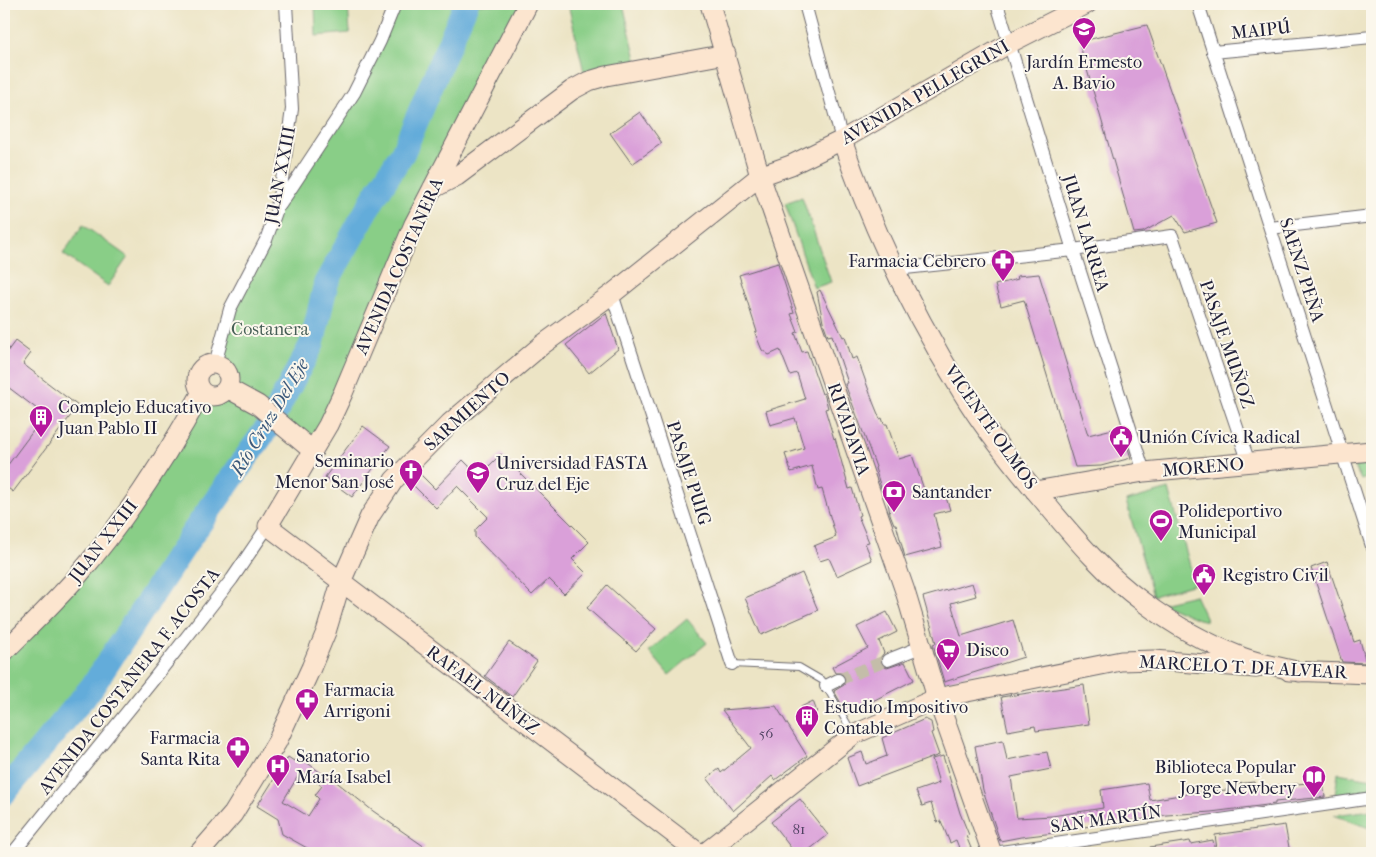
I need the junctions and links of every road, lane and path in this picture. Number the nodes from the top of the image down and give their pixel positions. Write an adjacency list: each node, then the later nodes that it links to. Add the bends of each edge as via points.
1 (286, 4): 16 (street, JUAN XXIII, via 292,109)
2 (395, 4): 16 (street, via 354,93)
3 (528, 4): 15 (street, AVENIDA COSTANERA)
4 (710, 4): 12 (street, RIVADAVIA)
5 (805, 4): 13 (street, VICENTE OLMOS)
6 (997, 4): 10 (street, JUAN LARREA)
7 (1087, 4): 10 (street, AVENIDA PELLEGRINI)
8 (1198, 4): 11 (street, SAENZ PEÑA)
9 (1372, 37): 11 (street, MAIPÚ)
10 (1010, 43): 13 (street, AVENIDA PELLEGRINI); 19 (street, JUAN LARREA)
11 (1213, 52): 18 (street, SAENZ PEÑA)
12 (726, 54): 14 (street, RIVADAVIA); 15 (street, via 589,81 572,90 457,176)
13 (842, 140): 14 (street, AVENIDA PELLEGRINI, via 791,166); 20 (street, VICENTE OLMOS, via 854,176)
14 (760, 176): 21 (street, SARMIENTO); 34 (street, RIVADAVIA, via 905,590)
15 (432, 190): 25 (street, AVENIDA COSTANERA, via 414,224 343,393)
16 (276, 212): 22 (street, JUAN XXIII, via 259,256 230,309)
17 (1372, 216): 18 (street)
18 (1270, 228): 27 (street, SAENZ PEÑA)
19 (1073, 250): 20 (street); 28 (street, PASAJE MUÑOZ, via 1172,236); 29 (street, JUAN LARREA)
20 (896, 270): 30 (street, VICENTE OLMOS, via 962,393)
21 (612, 294): 33 (street, SARMIENTO, via 542,345 450,423 409,463 370,516); 37 (street, PASAJE PUIG)
22 (214, 364): 23 (street, via 228,374); 24 (street, via 199,372 197,383)
23 (227, 388): 24 (street, via 216,396); 25 (street, via 258,405)
24 (202, 392): 35 (street, JUAN XXIII, via 167,454 106,541 75,579)
25 (313, 451): 31 (street, AVENIDA COSTANERA)
26 (1372, 451): 27 (street, MORENO)
27 (1344, 455): 28 (street, MORENO); 32 (street, SAENZ PEÑA)
28 (1249, 463): 29 (street, MORENO)
29 (1144, 472): 30 (street, MORENO)
30 (1035, 491): 38 (street, VICENTE OLMOS, via 1086,552 1143,602 1195,634 1242,657)
31 (268, 526): 33 (street, RAFAEL NÚÑEZ); 45 (street, AVENIDA COSTANERA F. ACOSTA, via 178,649)
32 (1372, 546)
33 (341, 582): 46 (street, SARMIENTO, via 326,632 277,742 233,814); 47 (street, RAFAEL NÚÑEZ)
34 (921, 647): 36 (street); 42 (street, RIVADAVIA)
35 (4, 652)
36 (888, 660)
37 (732, 664): 41 (lane, via 799,667 824,681)
38 (1300, 672): 39 (street, MARCELO T. DE ALVEAR); 42 (street, MARCELO T. DE ALVEAR, via 1154,660 1120,661)
39 (1372, 674)
40 (838, 680): 41 (street)
41 (826, 686): 43 (lane)
42 (937, 698): 43 (street, MARCELO T. DE ALVEAR); 49 (street, RIVADAVIA)
43 (853, 735): 48 (street, MARCELO T. DE ALVEAR)
44 (1372, 798): 49 (street, SAN MARTÍN)
45 (13, 853)
46 (199, 853)
47 (699, 853)
48 (705, 853)
49 (993, 853)

